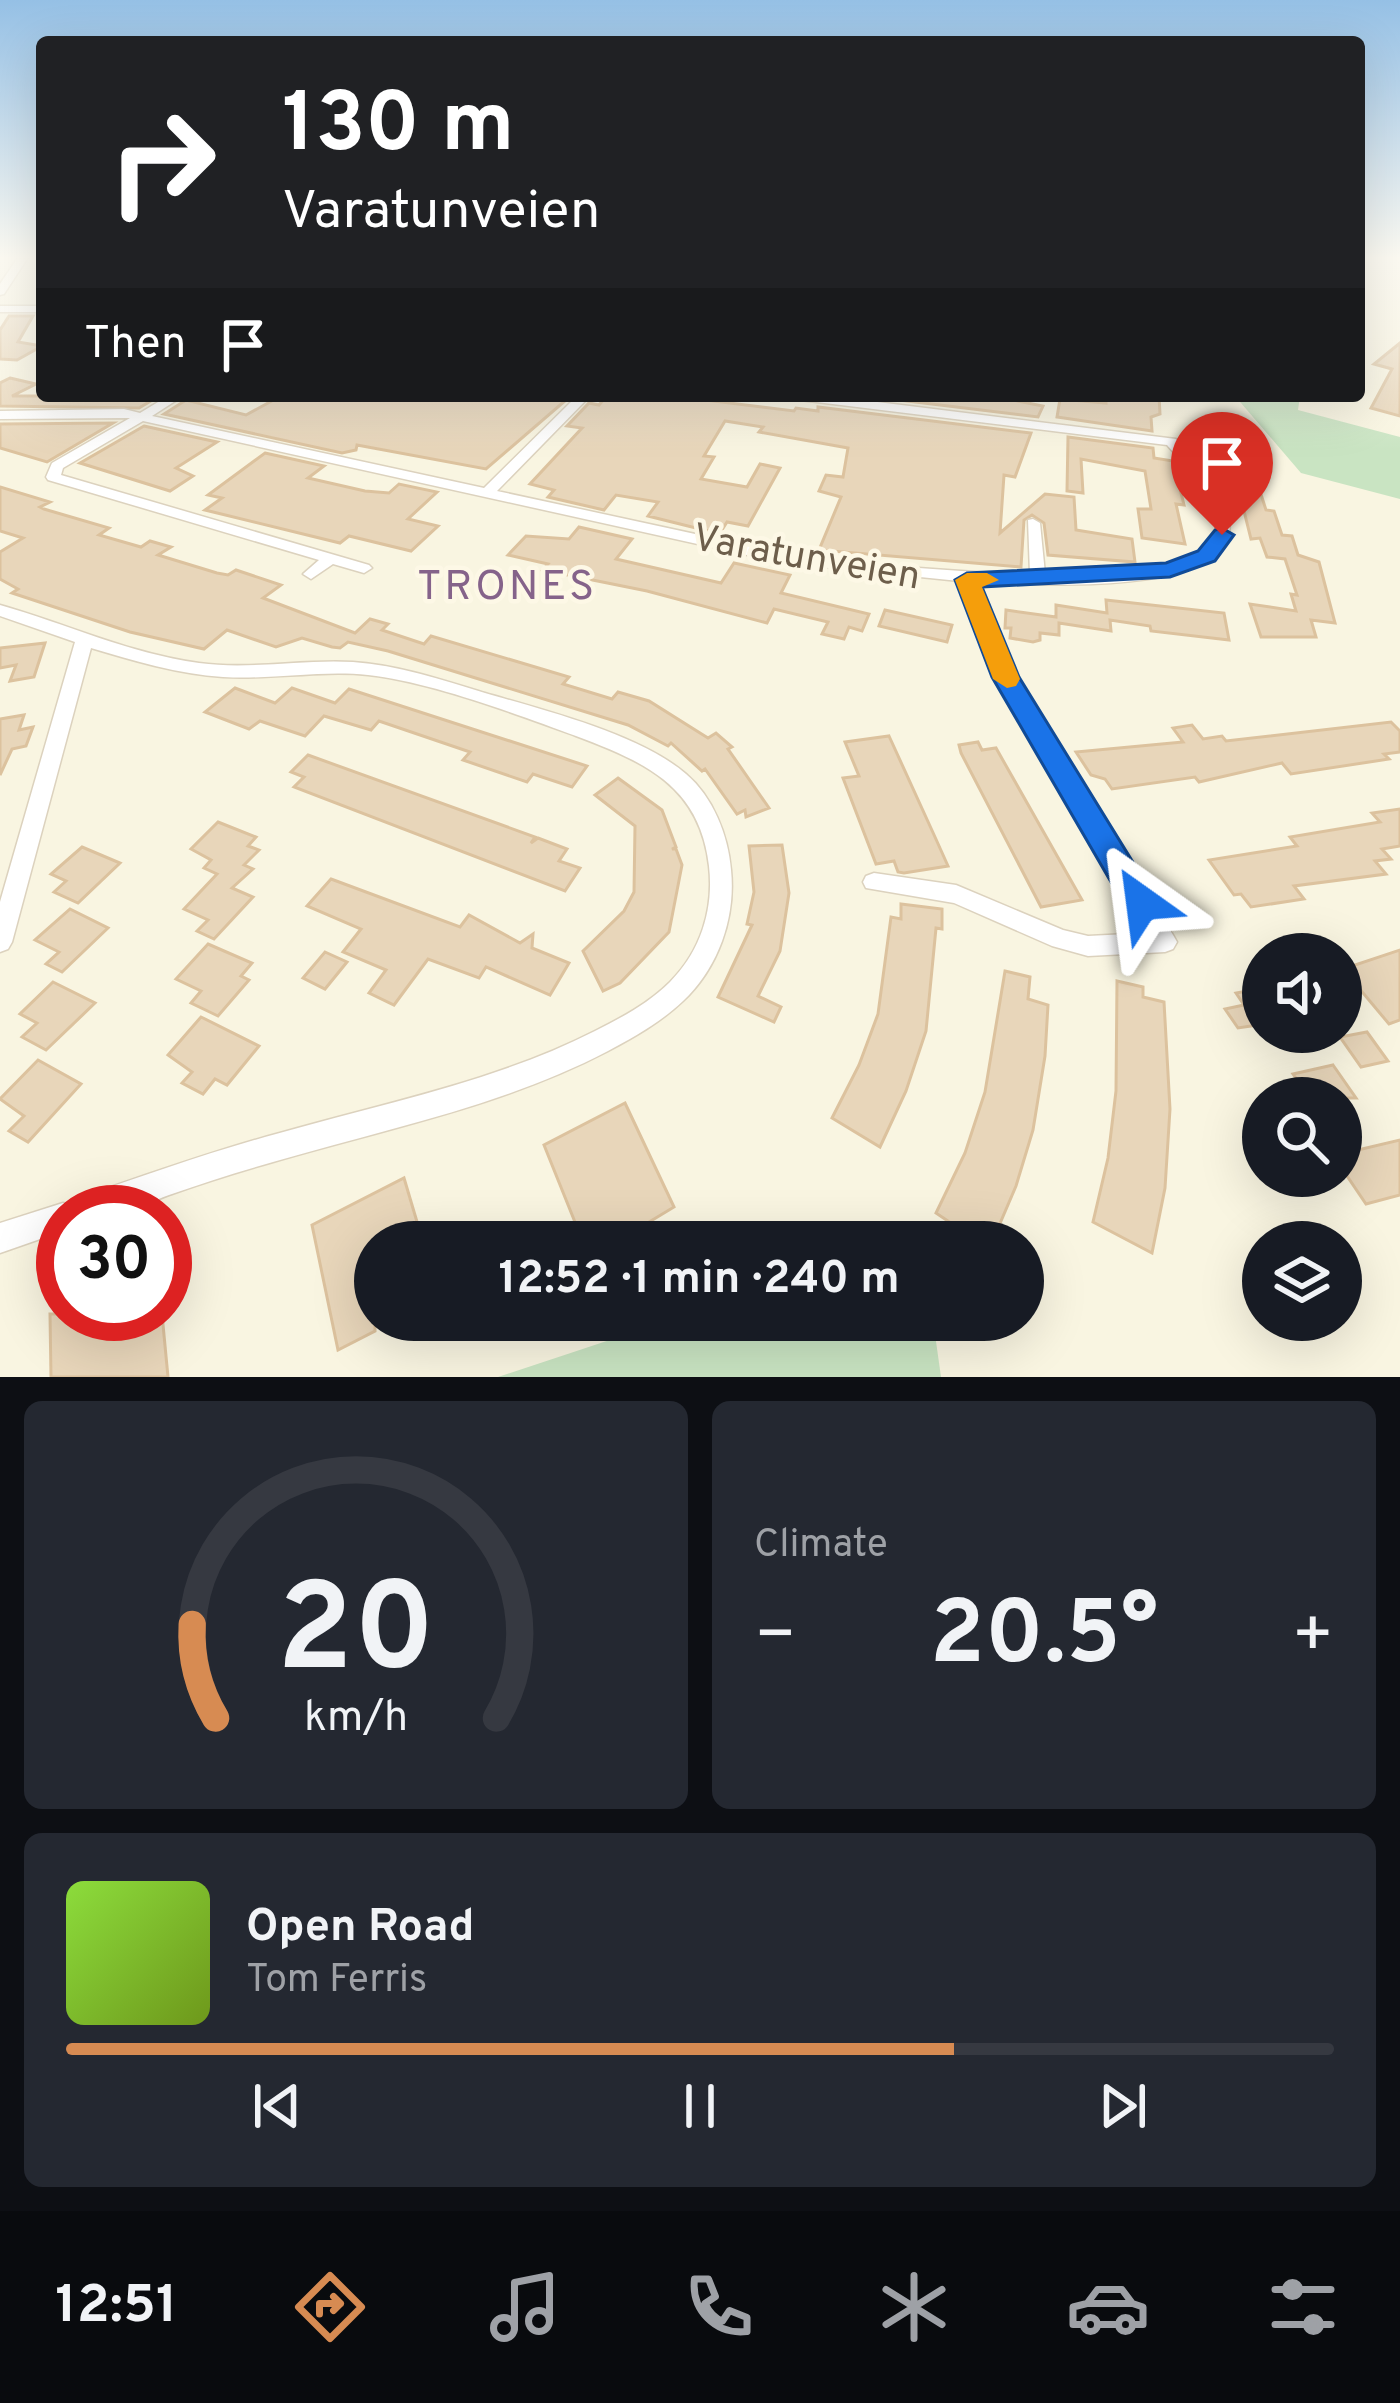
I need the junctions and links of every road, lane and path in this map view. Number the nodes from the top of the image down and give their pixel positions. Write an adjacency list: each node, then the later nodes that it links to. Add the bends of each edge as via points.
1 (167, 402): 5 (street)
2 (578, 402): 6 (street)
3 (848, 402): 11 (street, Varatunveien, via 1171,442 1220,507 1216,548 1194,563)
4 (0, 416): 5 (street, Varatunveien)
5 (142, 417): 6 (street, Varatunveien); 8 (street, via 57,466 53,477)
6 (488, 492): 12 (street, Varatunveien, via 783,558)
7 (1033, 523): 11 (street)
8 (330, 559): 9 (street); 10 (street)
9 (364, 568)
10 (311, 574)
11 (1038, 579): 12 (street, Varatunveien)
12 (967, 580): 15 (street, via 1006,677 1165,942 1088,946 956,893)
13 (0, 610): 14 (street)
14 (85, 638): 16 (street); 17 (street, via 198,669 325,666 395,674 622,747 676,776 719,849 714,933 668,1000 581,1052)
15 (874, 882)
16 (0, 943)
17 (163, 1185)
18 (36, 1226): 19 (street)
19 (0, 1238)

